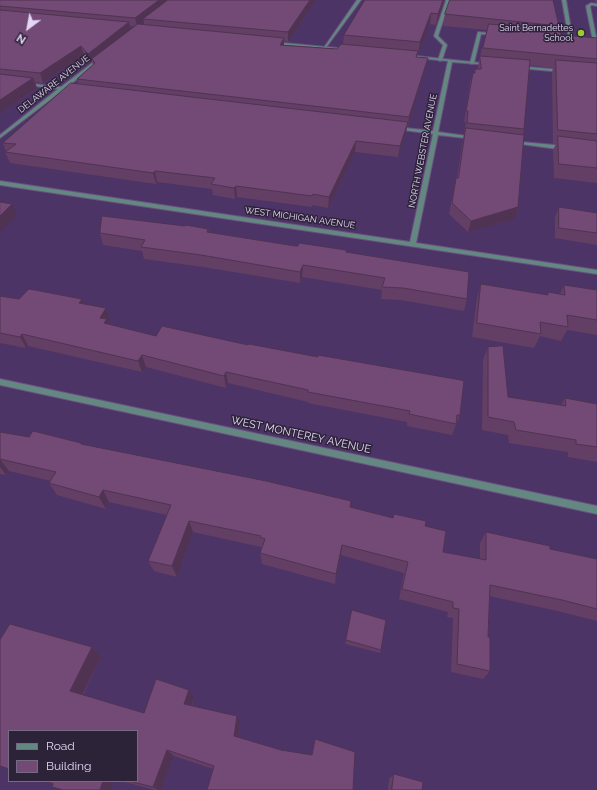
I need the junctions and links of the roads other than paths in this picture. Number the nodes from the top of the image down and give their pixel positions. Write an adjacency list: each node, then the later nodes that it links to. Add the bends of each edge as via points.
1 (359, 0): 9 (street)
2 (448, 0): 14 (street, via 436,36 444,45)
3 (564, 0): 7 (street, via 571,41)
4 (597, 5): 6 (street, via 588,6)
5 (499, 34): 16 (street, via 479,32)
6 (596, 36): 11 (street)
7 (564, 40)
8 (270, 42): 9 (street)
9 (324, 48): 10 (street)
10 (355, 51)
11 (597, 51)
12 (106, 54): 21 (street, DELAWARE AVENUE)
13 (410, 57): 14 (street)
14 (440, 60): 15 (street)
15 (450, 61): 16 (street); 24 (street, NORTH WEBSTER AVENUE)
16 (472, 63): 17 (street)
17 (495, 65)
18 (511, 66): 19 (street)
19 (566, 72)
20 (23, 84): 21 (street)
21 (62, 88): 22 (street); 25 (street, DELAWARE AVENUE)
22 (78, 90)
23 (387, 127): 24 (street)
24 (435, 133): 26 (street); 30 (street, NORTH WEBSTER AVENUE)
25 (0, 137)
26 (481, 138)
27 (504, 141): 28 (street)
28 (574, 149)
29 (0, 183): 30 (street, WEST MICHIGAN AVENUE)
30 (413, 244): 31 (street, WEST MICHIGAN AVENUE)
31 (597, 272)
32 (0, 382): 33 (street, WEST MONTEREY AVENUE)
33 (597, 510)

